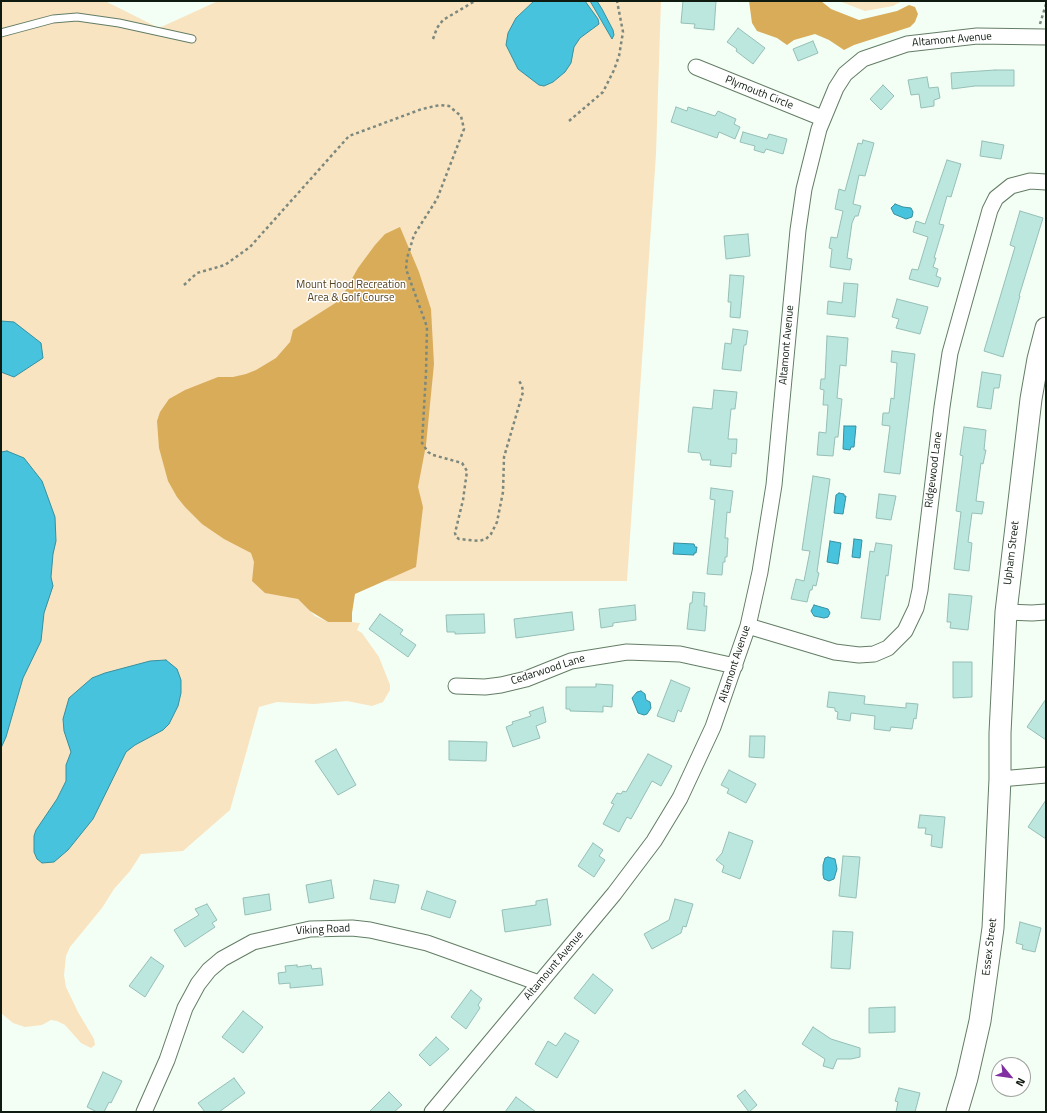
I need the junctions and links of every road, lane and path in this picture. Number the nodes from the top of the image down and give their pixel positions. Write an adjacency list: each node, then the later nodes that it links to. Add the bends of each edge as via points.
1 (475, 1): 6 (path, via 443,20)
2 (617, 1): 10 (path, via 623,32 614,70 603,92)
3 (1046, 4): 5 (path)
4 (1, 33): 7 (lane, via 53,19 77,17)
5 (1041, 36): 9 (street, Altamont Avenue, via 977,36 934,40 907,44 872,54 845,74)
6 (433, 39)
7 (192, 40)
8 (696, 67): 9 (street, Plymouth Circle)
9 (822, 118): 17 (street, Altamont Avenue, via 802,200 771,510)
10 (569, 121)
11 (1046, 182): 17 (street, Ridgewood Lane, via 1030,180 1011,186 996,198 990,210 950,354 920,590 916,608 905,631 888,648 874,654 859,655 835,652)
12 (184, 285): 14 (path, via 197,273 225,265 250,247 349,136 422,109 449,106 461,116 464,129 437,199 414,235 406,269 426,326 422,443 428,452 462,463 467,471 455,533 459,539 479,542 486,539 497,522 503,492 504,456 523,392)
13 (1046, 328): 15 (main road, Upham Street, via 1029,413)
14 (518, 379)
15 (1006, 612): 16 (street); 21 (main road, Upham Street)
16 (1046, 612)
17 (748, 626): 18 (street, Altamont Avenue)
18 (735, 666): 19 (street, Cedarwood Lane, via 680,654 627,652 571,661 526,679 501,685); 22 (street, Altamont Avenue, via 704,749)
19 (456, 686)
20 (1046, 775): 21 (street)
21 (1000, 779): 26 (main road, Essex Street, via 995,902 988,972 972,1057)
22 (670, 816): 23 (street, Altamount Avenue, via 614,894)
23 (539, 983): 24 (street, Viking Road, via 427,943 385,932 338,928 292,932 253,942 238,949 209,970 198,984 188,1002 167,1060); 25 (street, Altamount Avenue)
24 (144, 1112)
25 (432, 1112)
26 (957, 1112)

